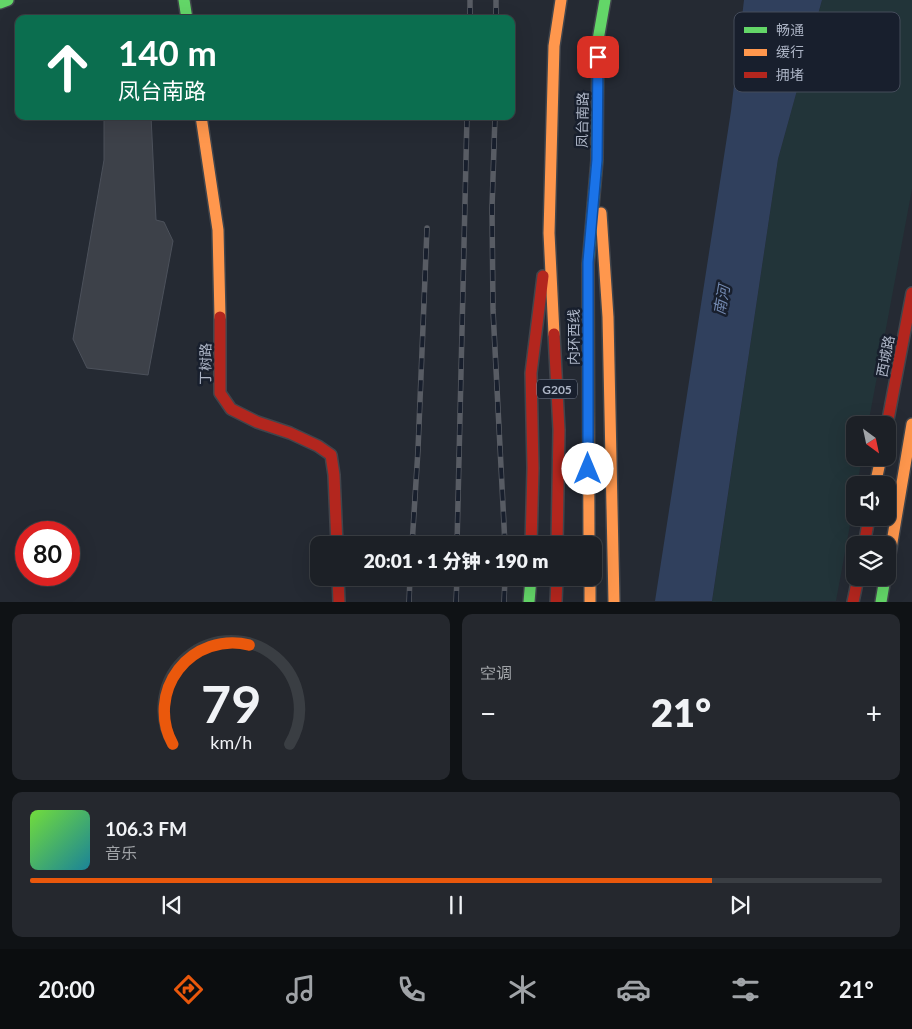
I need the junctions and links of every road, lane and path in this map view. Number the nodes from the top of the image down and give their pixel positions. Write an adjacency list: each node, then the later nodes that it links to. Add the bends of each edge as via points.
1 (8, 0): 5 (main road)
2 (184, 0): 6 (main road)
3 (561, 0): 9 (main road, G205, via 554,46)
4 (605, 0): 8 (main road, 凤台南路 / G205, via 598,40)
5 (0, 4)
6 (186, 15)
7 (202, 120): 13 (main road, 丁树路, via 218,230 220,393 231,409 290,433 331,455)
8 (597, 160): 16 (main road, 内环西线 / G205, via 588,262); 28 (main road, 凤台南路, via 608,317)
9 (549, 233): 14 (main road, via 531,372); 15 (main road, 内环西线 / G205, via 559,430)
10 (912, 293): 11 (main road, 西城路)
11 (889, 416)
12 (912, 424): 17 (main road)
13 (337, 536)
14 (531, 536)
15 (557, 536)
16 (589, 536)
17 (893, 536)
18 (338, 586): 24 (main road)
19 (530, 586): 25 (main road)
20 (557, 586): 26 (main road)
21 (590, 586): 27 (main road)
22 (856, 586): 29 (main road)
23 (884, 586): 30 (main road)
24 (339, 602)
25 (529, 602)
26 (556, 602)
27 (590, 602)
28 (614, 602)
29 (853, 602)
30 (881, 602)

